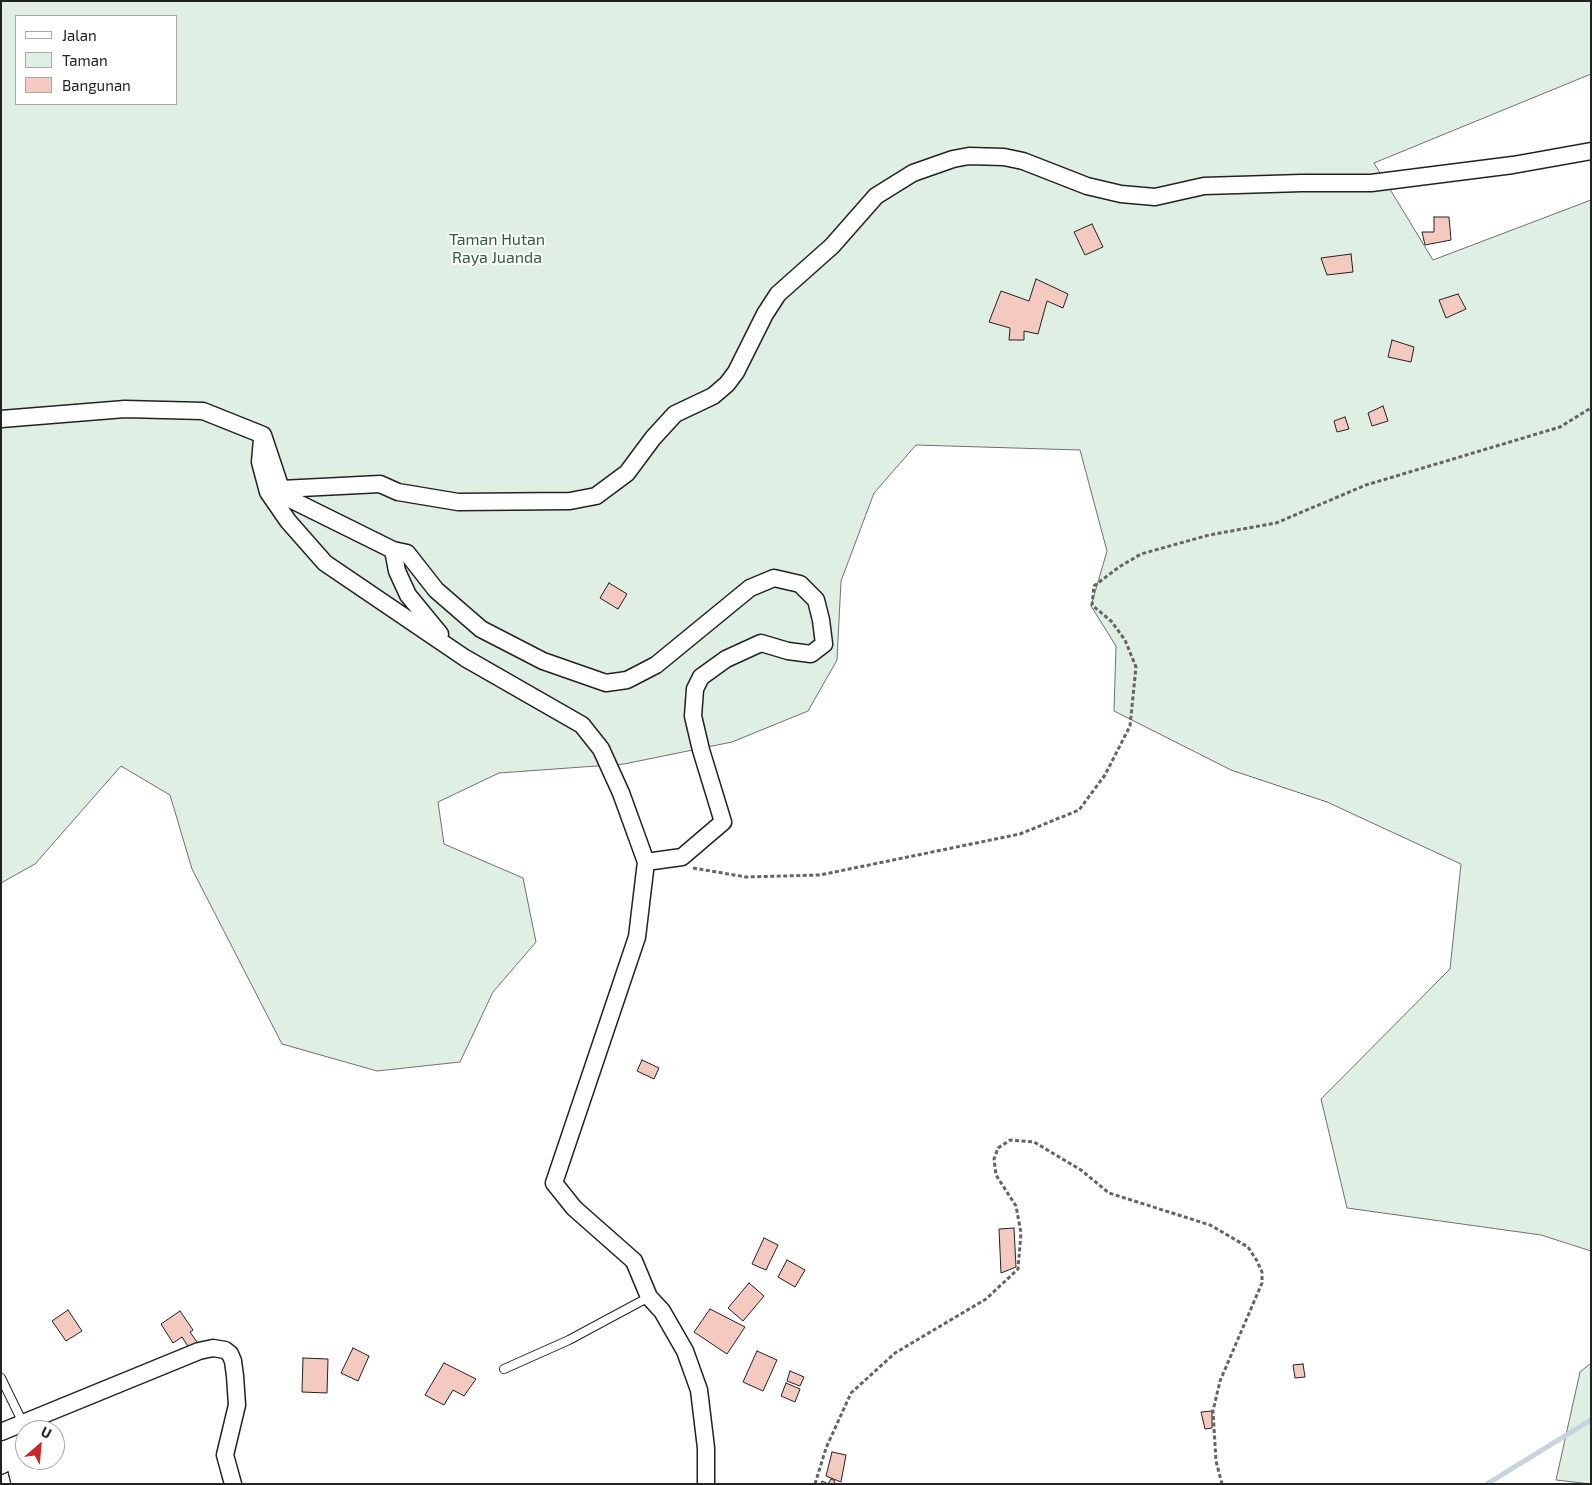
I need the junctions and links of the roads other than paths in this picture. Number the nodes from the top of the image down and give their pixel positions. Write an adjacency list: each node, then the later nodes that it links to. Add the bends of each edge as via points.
1 (1591, 151): 4 (street, via 1513,165 1371,183 1204,186 1155,197 1086,186 1023,161 1004,157 953,159 914,173 876,196 825,253 778,294 727,384 713,396 675,414 652,438 627,473 596,496 570,501 458,502 398,492 380,484)
2 (1, 419): 3 (street, via 125,409 203,411)
3 (262, 435): 4 (street); 6 (street, via 260,462 268,492 288,521 325,563)
4 (281, 489): 5 (street, via 290,499)
5 (393, 550): 6 (street, via 397,571 408,595); 7 (street, via 407,553 436,590 481,630 543,661 606,683 627,680 656,665 750,588 774,578 800,584 816,600 824,644 811,654 788,652 761,643 726,659 701,677 695,689 693,716 700,750 723,822 682,857)
6 (453, 649): 7 (street, via 582,725 601,749)
7 (646, 862): 8 (street, via 637,937 554,1183 574,1208 634,1261)
8 (649, 1297): 9 (lane, via 569,1340); 16 (street, via 662,1311 685,1350 699,1390 706,1448)
9 (504, 1369)
10 (1, 1378): 11 (lane)
11 (22, 1420)
12 (28, 1420): 15 (street, via 198,1350 225,1350 233,1362 237,1405 225,1456)
13 (15, 1426): 14 (street)
14 (1, 1432)
15 (233, 1484)
16 (706, 1484)

